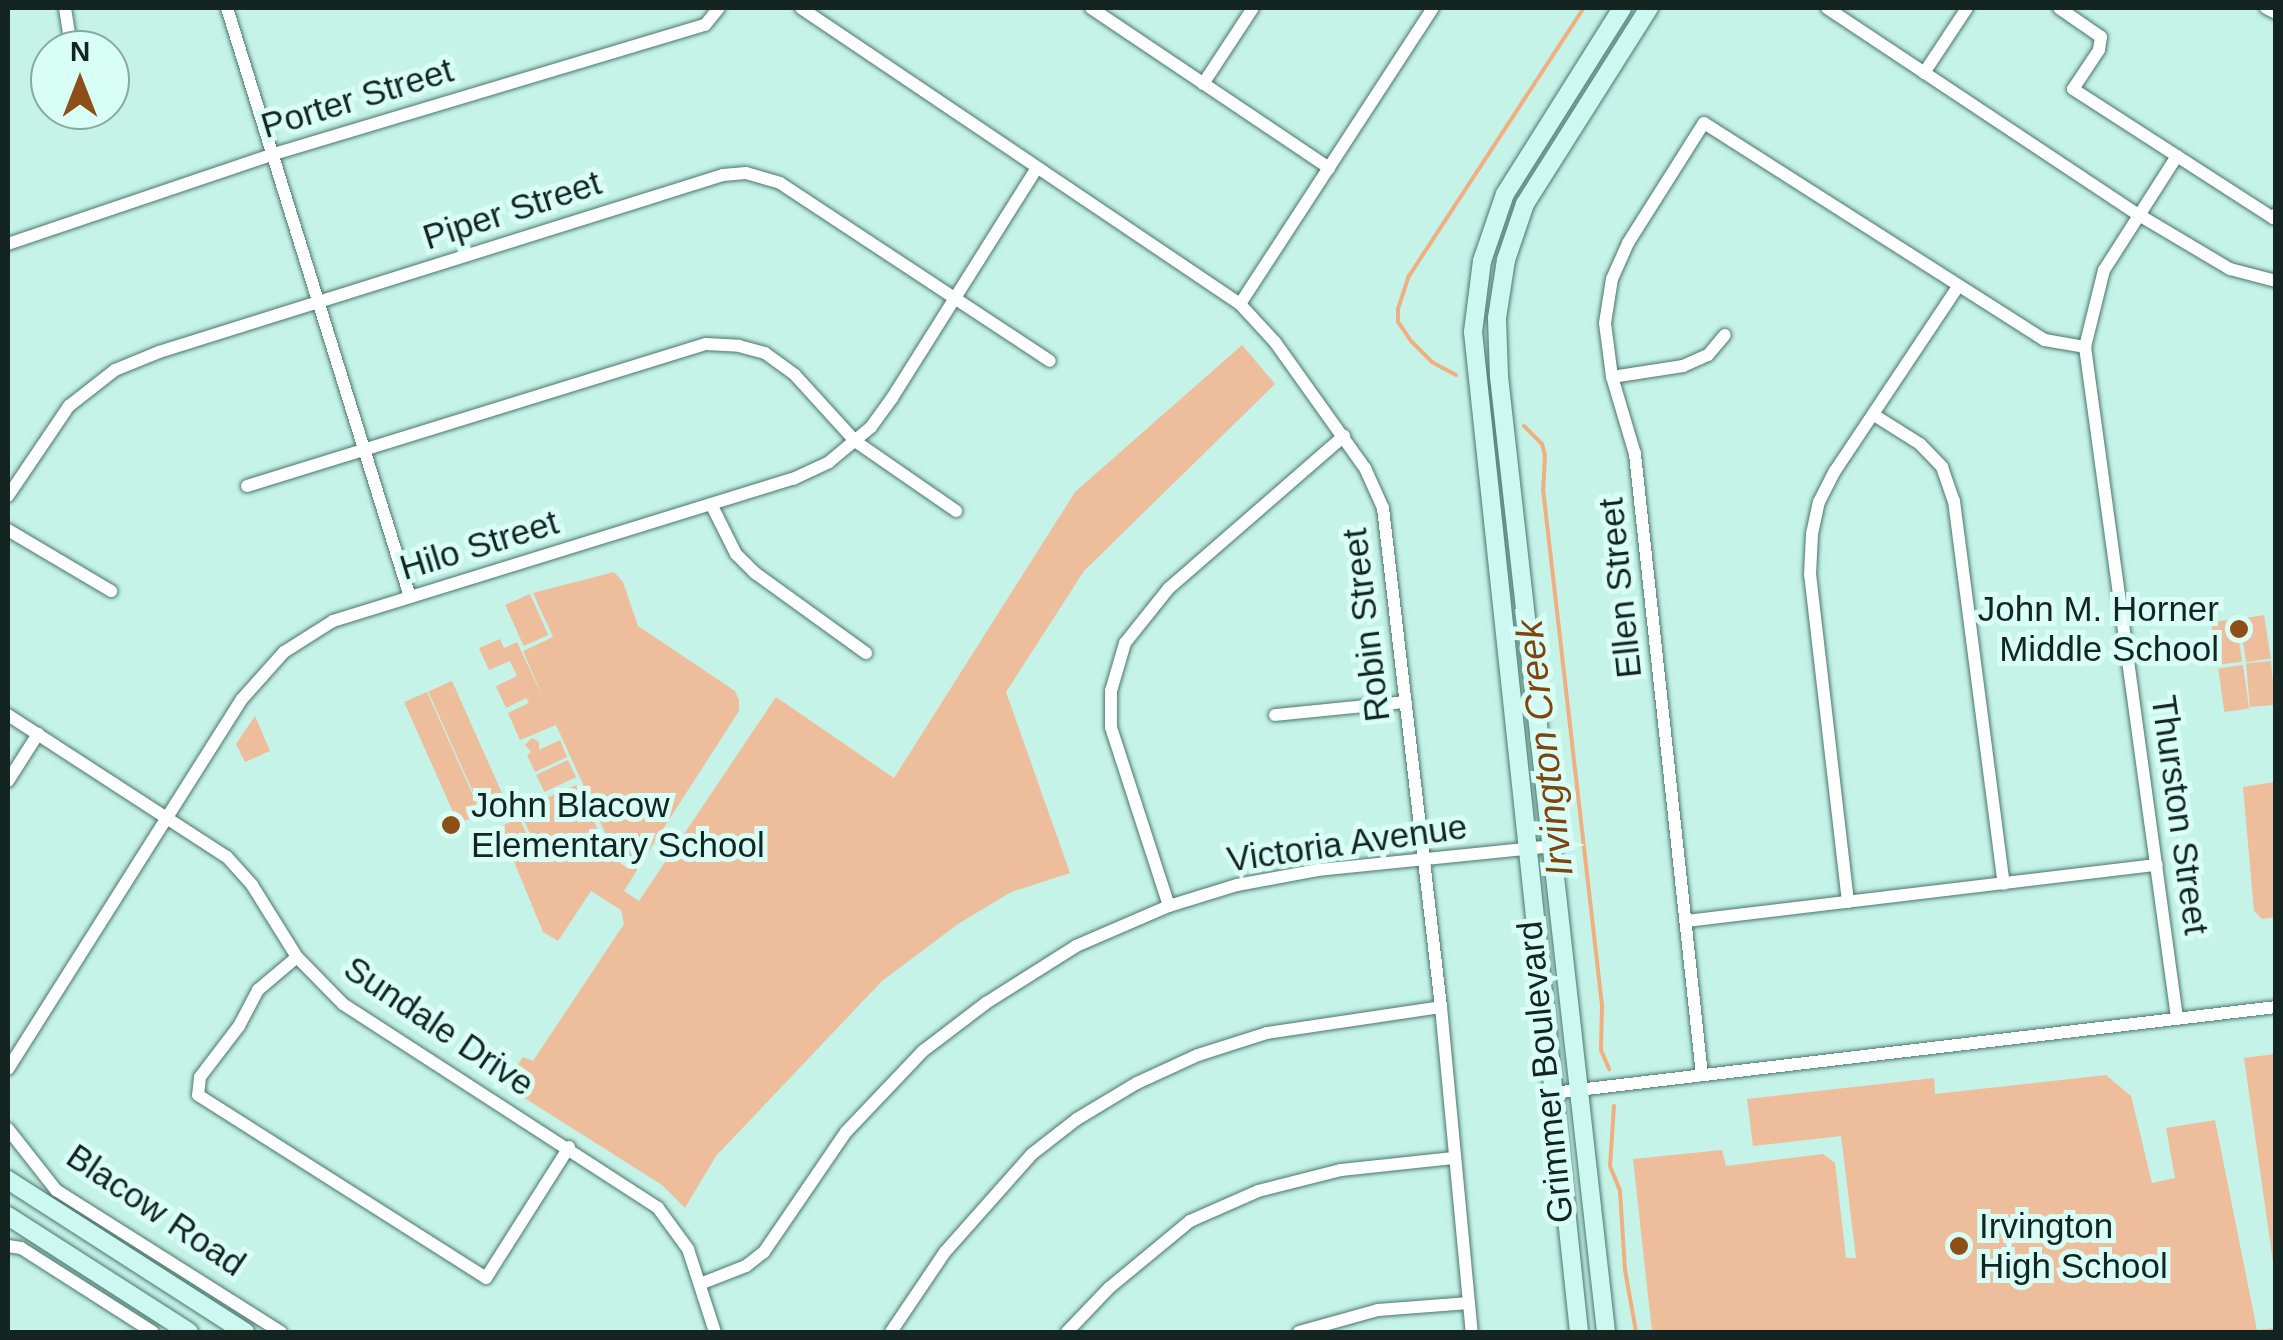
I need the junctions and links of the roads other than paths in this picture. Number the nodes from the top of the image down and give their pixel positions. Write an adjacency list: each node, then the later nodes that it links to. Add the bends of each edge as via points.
1 (227, 8): 16 (street)
2 (719, 8): 16 (street, Porter Street, via 705,25)
3 (802, 8): 18 (street, Robin Street)
4 (1090, 8): 15 (street)
5 (1253, 8): 15 (street)
6 (1433, 8): 19 (street)
7 (1622, 8): 51 (main road, Grimmer Boulevard, via 1504,194 1474,304 1473,361)
8 (1649, 8): 50 (main road, Grimmer Boulevard, via 1532,191 1510,245 1498,303 1499,376)
9 (1827, 8): 14 (street)
10 (1966, 8): 14 (street)
11 (2059, 8): 17 (street, via 2101,37 2073,90)
12 (2266, 8): 13 (street)
13 (2276, 14)
14 (1924, 73): 20 (street)
15 (1203, 84): 19 (street)
16 (274, 154): 22 (street, Porter Street); 26 (street)
17 (2177, 156): 20 (street, Thurston Street); 21 (street)
18 (1037, 168): 25 (street, Hilo Street); 27 (street, Robin Street)
19 (1329, 168): 27 (street)
20 (2139, 215): 23 (street, via 2230,269); 29 (street, Thurston Street, via 2104,270)
21 (2274, 216)
22 (8, 244)
23 (2276, 281)
24 (1957, 288): 29 (street, via 2045,340); 31 (street, Ellen Street, via 1704,124 1612,278 1606,324); 32 (street)
25 (956, 298): 26 (street, Piper Street, via 780,183 746,173); 30 (street, Piper Street); 34 (street, Hilo Street, via 892,398)
26 (320, 303): 35 (street); 37 (street, Piper Street, via 115,370 68,406)
27 (1240, 304): 33 (street, Robin Street)
28 (1725, 335): 31 (street, via 1708,354 1683,366)
29 (2085, 347): 53 (street, Thurston Street)
30 (1050, 362)
31 (1612, 378): 57 (street, Ellen Street, via 1636,454)
32 (1874, 414): 54 (street, via 1931,455 1954,501); 55 (street, via 1819,502 1811,548)
33 (1344, 436): 44 (street, Robin Street, via 1383,508); 56 (street, via 1169,588 1125,643 1111,691 1112,726)
34 (854, 441): 35 (street, via 795,374 766,354 706,344); 38 (street, Hilo Street, via 793,479); 39 (street)
35 (365, 448): 36 (street); 42 (street)
36 (248, 486)
37 (8, 496)
38 (711, 504): 42 (street, Hilo Street); 43 (street, via 736,554 755,574)
39 (956, 511)
40 (8, 530): 41 (street)
41 (112, 591)
42 (410, 597): 49 (street, Hilo Street, via 334,622 270,665)
43 (866, 653)
44 (1405, 702): 46 (street); 52 (street, Robin Street)
45 (8, 715): 47 (street, Sundale Drive)
46 (1275, 716)
47 (38, 734): 48 (street); 49 (street, Sundale Drive)
48 (8, 782)
49 (168, 817): 58 (street, Sundale Drive, via 241,872); 62 (street, Hilo Street)
50 (1553, 846): 51 (street, Victoria Avenue); 64 (main road, Grimmer Boulevard)
51 (1526, 849): 52 (street, Victoria Avenue); 65 (main road, Grimmer Boulevard)
52 (1422, 860): 56 (street, Victoria Avenue, via 1318,870); 60 (street, Robin Street)
53 (2156, 865): 54 (street); 61 (street, Thurston Street)
54 (2004, 884): 55 (street)
55 (1848, 902): 57 (street)
56 (1169, 906): 72 (street, Victoria Avenue, via 1076,946 923,1051 846,1132 764,1252)
57 (1686, 921): 63 (street, Ellen Street)
58 (297, 957): 67 (street, Sundale Drive, via 343,1004); 67 (street, via 258,990 200,1077 198,1095 486,1278)
59 (2276, 1007): 61 (street)
60 (1441, 1008): 68 (street, Robin Street); 79 (street, via 1268,1033 1137,1084 1032,1154 946,1252)
61 (2177, 1018): 63 (street)
62 (8, 1069)
63 (1702, 1074): 64 (street)
64 (1580, 1090): 65 (street); 84 (main road, Grimmer Boulevard)
65 (1554, 1093): 83 (main road, Grimmer Boulevard)
66 (8, 1129): 77 (street, Blacow Road, via 56,1190)
67 (569, 1148): 72 (street, Sundale Drive, via 658,1208 688,1249)
68 (1453, 1158): 73 (street, Robin Street); 80 (street, via 1341,1170 1258,1191 1190,1221)
69 (8, 1180): 76 (main road, Blacow Road)
70 (8, 1216): 75 (main road)
71 (8, 1246): 74 (street)
72 (700, 1284): 78 (street, Sundale Drive)
73 (1469, 1303): 81 (street, via 1378,1310); 82 (street, Robin Street)
74 (153, 1332)
75 (189, 1332)
76 (245, 1332)
77 (281, 1332)
78 (715, 1332)
79 (891, 1332)
80 (1067, 1332)
81 (1299, 1332)
82 (1472, 1332)
83 (1579, 1332)
84 (1606, 1332)

